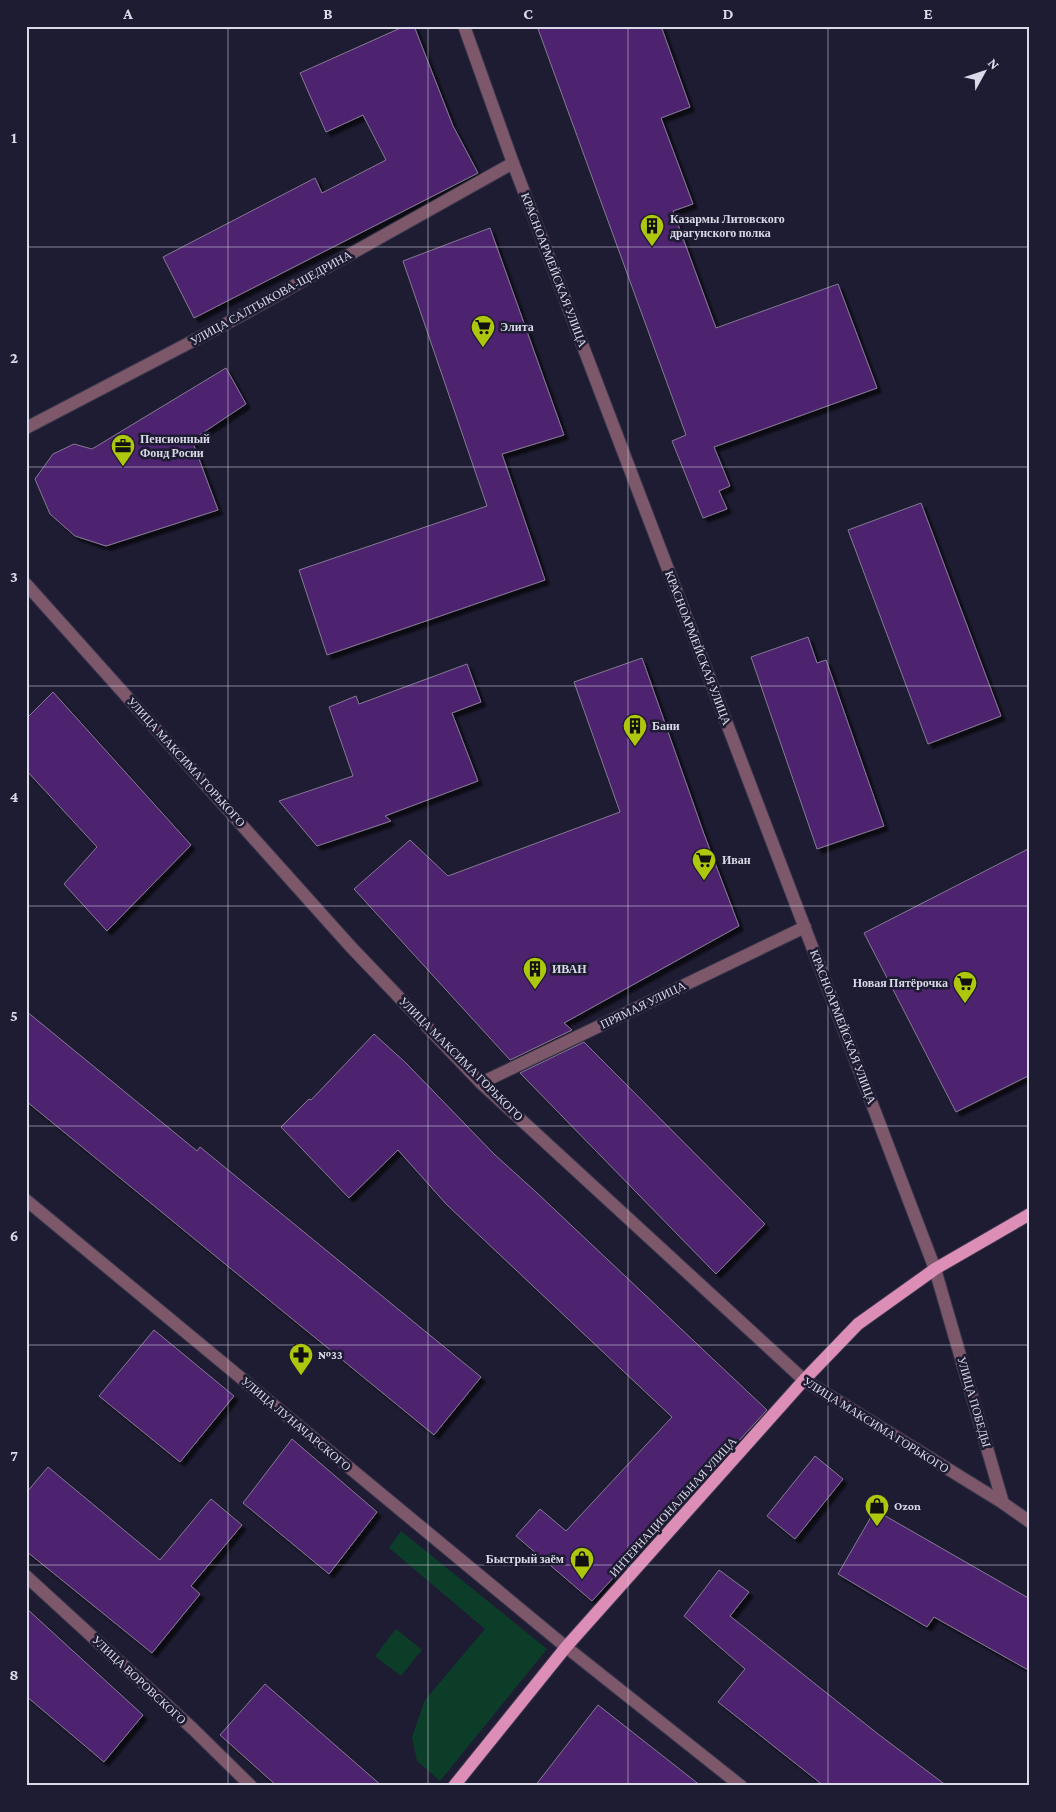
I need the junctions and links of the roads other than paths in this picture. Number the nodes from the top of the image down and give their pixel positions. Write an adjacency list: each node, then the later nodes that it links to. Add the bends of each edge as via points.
1 (464, 26): 2 (street, КРАСНОАРМЕЙСКАЯ УЛИЦА)
2 (513, 163): 3 (street, УЛИЦА САЛТЫКОВА-ЩЕДРИНА, via 233,320); 5 (street, КРАСНОАРМЕЙСКАЯ УЛИЦА)
3 (26, 428)
4 (26, 584): 6 (street, УЛИЦА МАКСИМА ГОРЬКОГО, via 351,947)
5 (805, 927): 6 (street, ПРЯМАЯ УЛИЦА); 9 (street, КРАСНОАРМЕЙСКАЯ УЛИЦА)
6 (481, 1083): 10 (street, УЛИЦА МАКСИМА ГОРЬКОГО)
7 (26, 1200): 14 (street, УЛИЦА ЛУНАЧАРСКОГО)
8 (1030, 1214): 9 (main road, ИНТЕРНАЦИОНАЛЬНАЯ УЛИЦА)
9 (936, 1269): 10 (main road, ИНТЕРНАЦИОНАЛЬНАЯ УЛИЦА, via 858,1324); 11 (street, УЛИЦА ПОБЕДЫ)
10 (804, 1380): 11 (street, УЛИЦА МАКСИМА ГОРЬКОГО); 14 (main road, ИНТЕРНАЦИОНАЛЬНАЯ УЛИЦА)
11 (1003, 1503): 12 (street)
12 (1030, 1522)
13 (26, 1576): 15 (street, УЛИЦА ВОРОВСКОГО)
14 (566, 1647): 16 (main road, ИНТЕРНАЦИОНАЛЬНАЯ УЛИЦА); 17 (street, УЛИЦА ЛУНАЧАРСКОГО)
15 (251, 1786)
16 (454, 1786)
17 (741, 1786)

